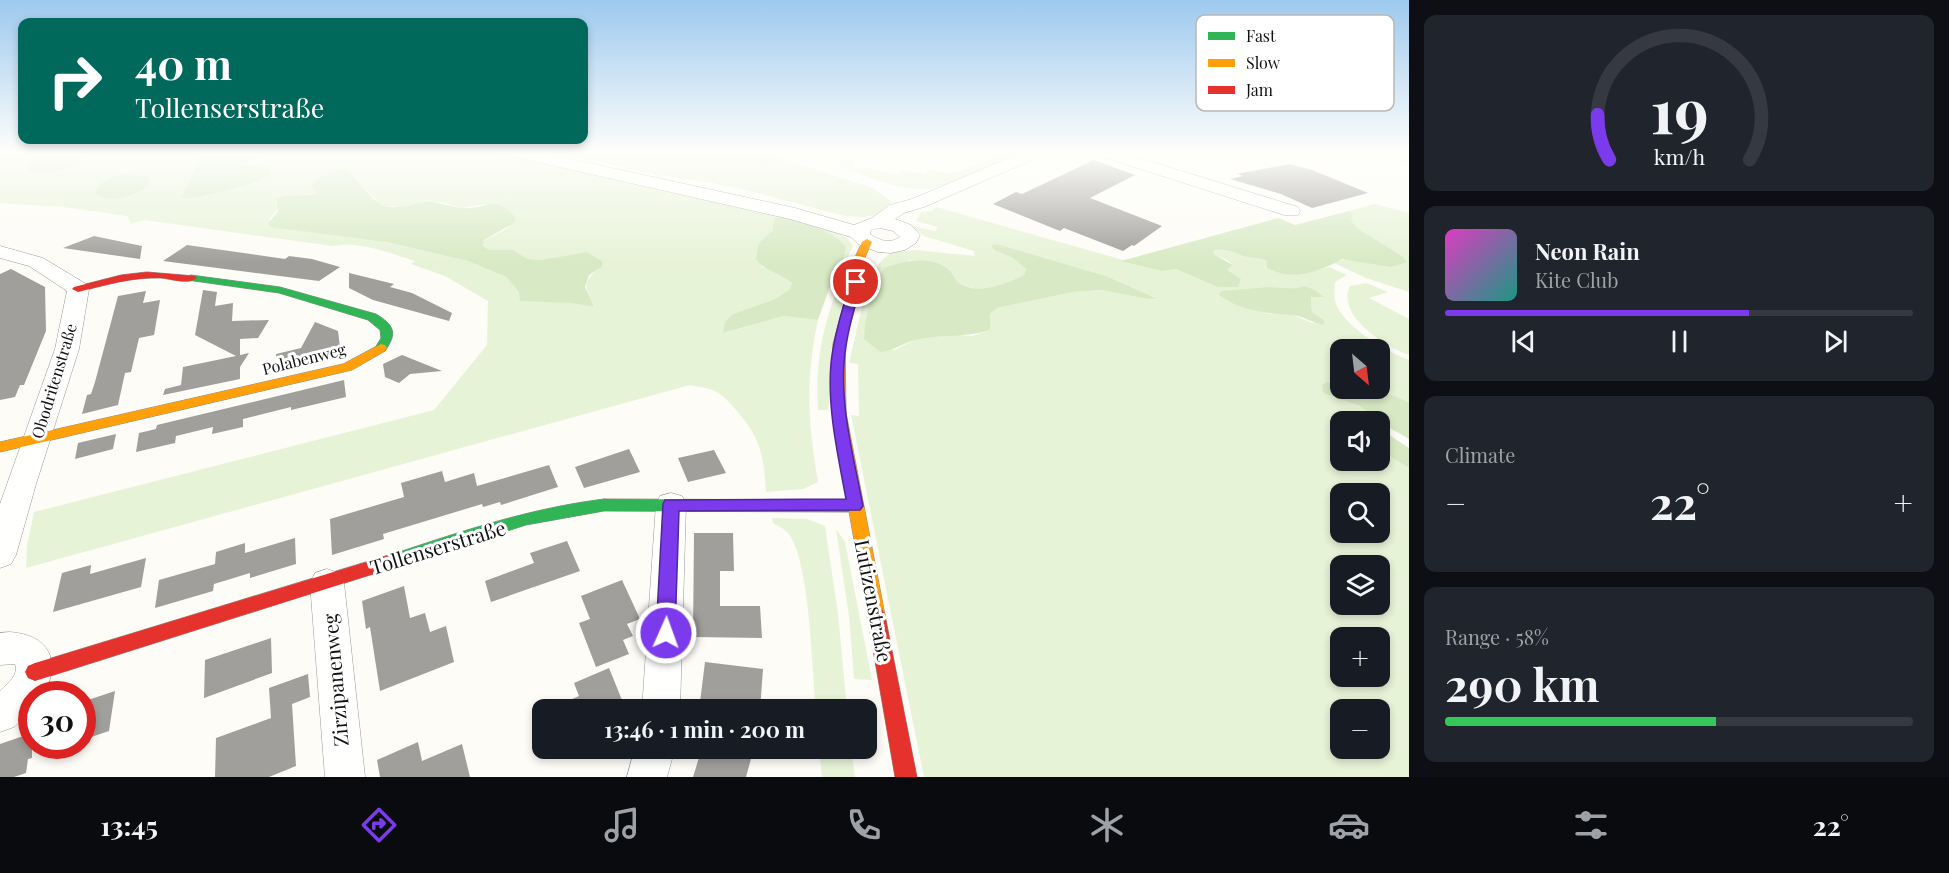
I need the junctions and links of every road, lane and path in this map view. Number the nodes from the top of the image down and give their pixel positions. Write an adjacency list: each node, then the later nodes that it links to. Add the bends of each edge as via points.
1 (683, 189): 6 (street)
2 (950, 189): 4 (street)
3 (1222, 189): 5 (street)
4 (918, 203): 6 (street, via 897,209); 6 (street, via 899,226 908,232 909,239 902,245)
5 (1292, 211)
6 (871, 234): 8 (street, Lutizenstraße)
7 (0, 252): 9 (street, via 36,262)
8 (856, 282): 13 (street, Lutizenstraße, via 844,321 838,364 839,413)
9 (78, 289): 10 (street, Obodritenstraße, via 72,330); 10 (street, Polabenweg, via 147,273 280,290 372,317 387,327 388,335 377,353 347,367)
10 (37, 439): 11 (street, Polabenweg); 14 (street, Obodritenstraße)
11 (0, 447)
12 (671, 504): 13 (street, Tollenserstraße); 15 (street, Tollenserstraße, via 604,505 562,512); 18 (street)
13 (855, 506): 23 (street, Lutizenstraße)
14 (0, 555)
15 (327, 583): 17 (street, Tollenserstraße); 21 (street, Zirzipanenweg)
16 (0, 650): 17 (street, via 19,648 29,653 35,661)
17 (34, 672): 19 (street, via 18,700)
18 (662, 699)
19 (0, 714)
20 (652, 759): 22 (street)
21 (345, 777)
22 (647, 777)
23 (906, 777)

